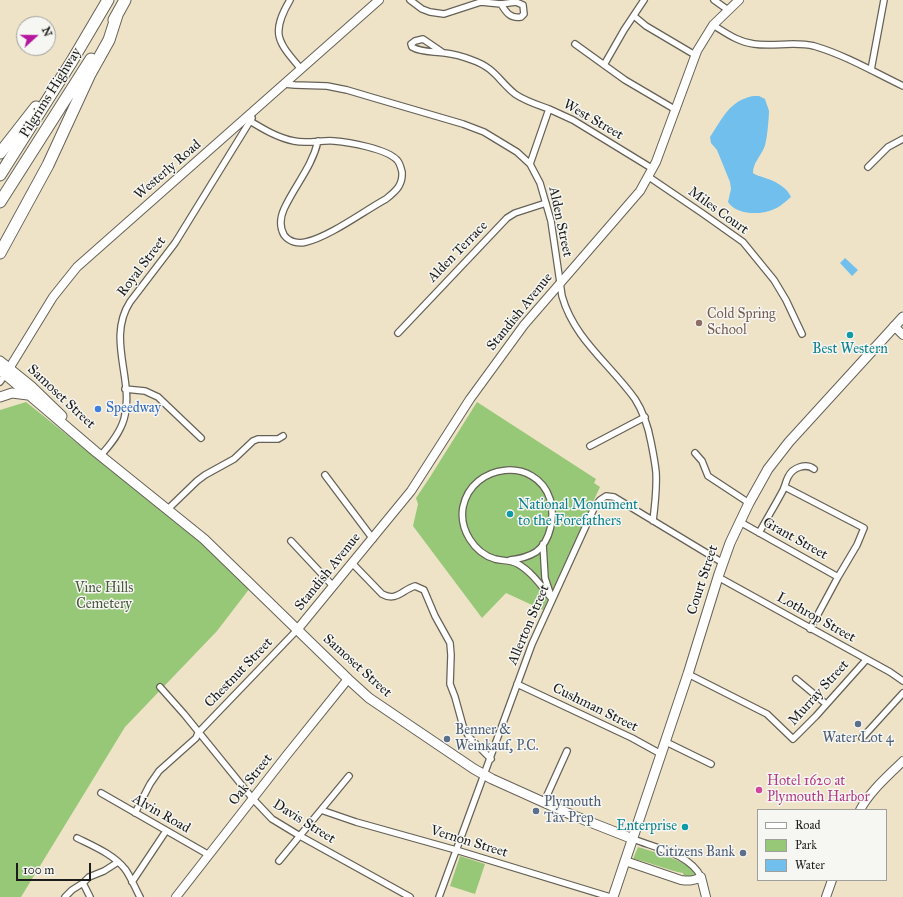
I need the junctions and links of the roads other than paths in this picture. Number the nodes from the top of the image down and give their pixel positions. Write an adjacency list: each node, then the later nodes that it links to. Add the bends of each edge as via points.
1 (108, 0): 18 (highway, Pilgrims Highway)
2 (125, 0): 12 (highway, Pilgrims Highway)
3 (290, 0): 20 (street, via 280,21 279,38)
4 (379, 0): 20 (street, Westerly Road)
5 (410, 0): 10 (street, via 422,9 444,14 482,2)
6 (644, 0): 13 (street)
7 (714, 0): 11 (street)
8 (739, 0): 11 (street, Standish Avenue)
9 (884, 0): 21 (street)
10 (501, 4)
11 (728, 10): 14 (street, Standish Avenue)
12 (117, 15): 36 (highway, Pilgrims Highway); 38 (highway, via 109,40 90,74 48,165)
13 (634, 16): 17 (street); 19 (street)
14 (713, 25): 17 (street, Standish Avenue); 21 (street, via 739,40 754,44 813,46)
15 (575, 44): 19 (street)
16 (442, 52): 16 (street, via 426,52 415,49 411,44 423,39); 25 (street, via 493,70 516,94)
17 (695, 55): 26 (street, Standish Avenue)
18 (72, 61): 30 (highway); 34 (highway, Pilgrims Highway)
19 (604, 65): 26 (street)
20 (301, 69): 22 (street, Westerly Road)
21 (871, 70): 23 (street)
22 (284, 84): 24 (street, Westerly Road); 31 (street, Alden Street, via 327,86 348,90 463,124 507,145)
23 (903, 86)
24 (258, 108): 27 (street, Royal Street); 46 (street, Westerly Road, via 77,267 49,303)
25 (549, 109): 31 (street, West Street); 33 (street, West Street, via 573,120)
26 (676, 110): 33 (street, Standish Avenue)
27 (250, 121): 29 (street, via 269,133 293,141); 47 (street, Royal Street, via 175,243 124,312 120,338)
28 (903, 139): 32 (street, via 888,147)
29 (318, 141): 29 (street, via 347,142 391,156 401,167 402,183 386,199 328,233 307,242 296,242 286,238 280,222 284,208 314,155)
30 (0, 152)
31 (530, 164): 37 (street, Alden Street, via 540,183)
32 (868, 167)
33 (653, 169): 35 (street, Standish Avenue)
34 (0, 175)
35 (649, 177): 39 (street, Standish Avenue, via 627,208); 43 (street, Miles Court, via 743,242 774,280)
36 (0, 202)
37 (546, 203): 39 (street, Alden Street); 42 (street, Alden Terrace, via 507,218)
38 (0, 253)
39 (560, 284): 50 (street, Alden Street, via 565,307 573,323 632,395); 64 (street, Standish Avenue, via 499,358 411,491)
40 (903, 317): 41 (main road, Court Street)
41 (894, 326): 44 (street); 59 (main road, Court Street, via 784,448 768,469)
42 (398, 333)
43 (802, 334)
44 (903, 335)
45 (0, 361): 46 (main road, Samoset Street)
46 (4, 374): 48 (main road, Samoset Street); 55 (main road, Samoset Street, via 40,395)
47 (125, 390): 52 (street, via 145,391 158,397); 55 (street, Royal Street, via 126,407 122,425)
48 (30, 396): 49 (main road, via 12,393); 55 (main road, Samoset Street)
49 (0, 397)
50 (645, 417): 53 (street); 61 (street, Alden Street, via 656,472)
51 (283, 436): 60 (street, via 278,439 253,441 234,459 197,481)
52 (201, 438)
53 (590, 446)
54 (695, 453): 59 (street, via 702,461 708,476)
55 (101, 455): 60 (main road, Samoset Street)
56 (814, 469): 58 (street, via 804,465 798,467 788,476)
57 (325, 476): 64 (street)
58 (785, 487): 63 (street); 71 (street, via 864,528)
59 (749, 503): 62 (main road, Court Street)
60 (168, 509): 75 (main road, Samoset Street, via 204,539)
61 (653, 521): 69 (street, Allerton Street); 73 (street, Allerton Street, via 614,497 604,496 595,506)
62 (740, 522): 63 (street, Grant Street); 69 (main road, Court Street)
63 (759, 533): 71 (street, Grant Street)
64 (373, 538): 68 (street, Standish Avenue)
65 (291, 541): 72 (street)
66 (543, 544): 67 (street, via 528,556); 67 (street, via 550,529 552,513 546,489 526,474 511,469 483,476 466,498 462,516 464,525 471,542 478,549 494,559); 73 (street, via 545,578)
67 (510, 560): 73 (street, via 531,574)
68 (352, 563): 72 (street, Standish Avenue); 90 (street, via 386,597 395,596 415,586 424,590 450,643 450,684 463,726 469,737)
69 (723, 563): 70 (main road, Court Street)
70 (718, 577): 74 (street, Lothrop Street); 77 (main road, Court Street)
71 (838, 577): 74 (street)
72 (333, 586): 75 (street, Standish Avenue)
73 (552, 599): 81 (street, Allerton Street)
74 (810, 629): 76 (street, Lothrop Street)
75 (297, 630): 78 (main road, Samoset Street); 85 (street, Chestnut Street)
76 (866, 660): 80 (street, Lothrop Street); 84 (street, Murray Street)
77 (688, 674): 84 (street, Murray Street, via 767,714 793,739); 87 (main road, Court Street)
78 (348, 679): 93 (main road, Samoset Street, via 384,709); 96 (street, Oak Street)
79 (796, 679): 84 (street)
80 (903, 681)
81 (517, 684): 89 (street, Cushman Street); 90 (street, Allerton Street)
82 (160, 687): 85 (street, Davis Street)
83 (903, 693): 86 (street)
84 (826, 704)
85 (198, 732): 96 (street, Davis Street); 100 (street, Chestnut Street, via 196,738 159,772)
86 (862, 738)
87 (666, 742): 89 (main road, Court Street); 92 (street)
88 (567, 752): 97 (street)
89 (662, 754): 104 (main road, Court Street)
90 (491, 759): 93 (street, Allerton Street)
91 (903, 761): 98 (street, via 875,789)
92 (711, 764)
93 (485, 775): 97 (main road, Samoset Street); 105 (street, Allerton Street)
94 (349, 776): 99 (street)
95 (101, 793): 100 (street, Alvin Road)
96 (253, 799): 102 (street, Davis Street, via 272,819); 106 (street, Oak Street)
97 (544, 802): 104 (main road, Samoset Street)
98 (861, 809)
99 (321, 810): 102 (street); 105 (street, Vernon Street)
100 (135, 813): 101 (street, Alvin Road)
101 (166, 831): 106 (street, Alvin Road); 112 (street)
102 (300, 836): 107 (street); 118 (street, Davis Street)
103 (77, 838): 109 (street, via 104,851)
104 (633, 839): 108 (main road, Court Street); 110 (street, via 682,857 693,865)
105 (456, 850): 119 (street, Allerton Street); 120 (street, Vernon Street)
106 (209, 855): 117 (street, Oak Street)
107 (278, 861)
108 (626, 861): 110 (street, via 681,880 696,880); 120 (main road, Court Street)
109 (118, 862): 112 (street); 113 (street, via 89,877)
110 (701, 877): 121 (street)
111 (832, 881): 122 (street)
112 (132, 882): 116 (street)
113 (83, 883): 114 (street); 115 (street)
114 (65, 897)
115 (90, 897)
116 (140, 897)
117 (176, 897)
118 (410, 897)
119 (439, 897)
120 (611, 897)
121 (706, 897)
122 (826, 897)

